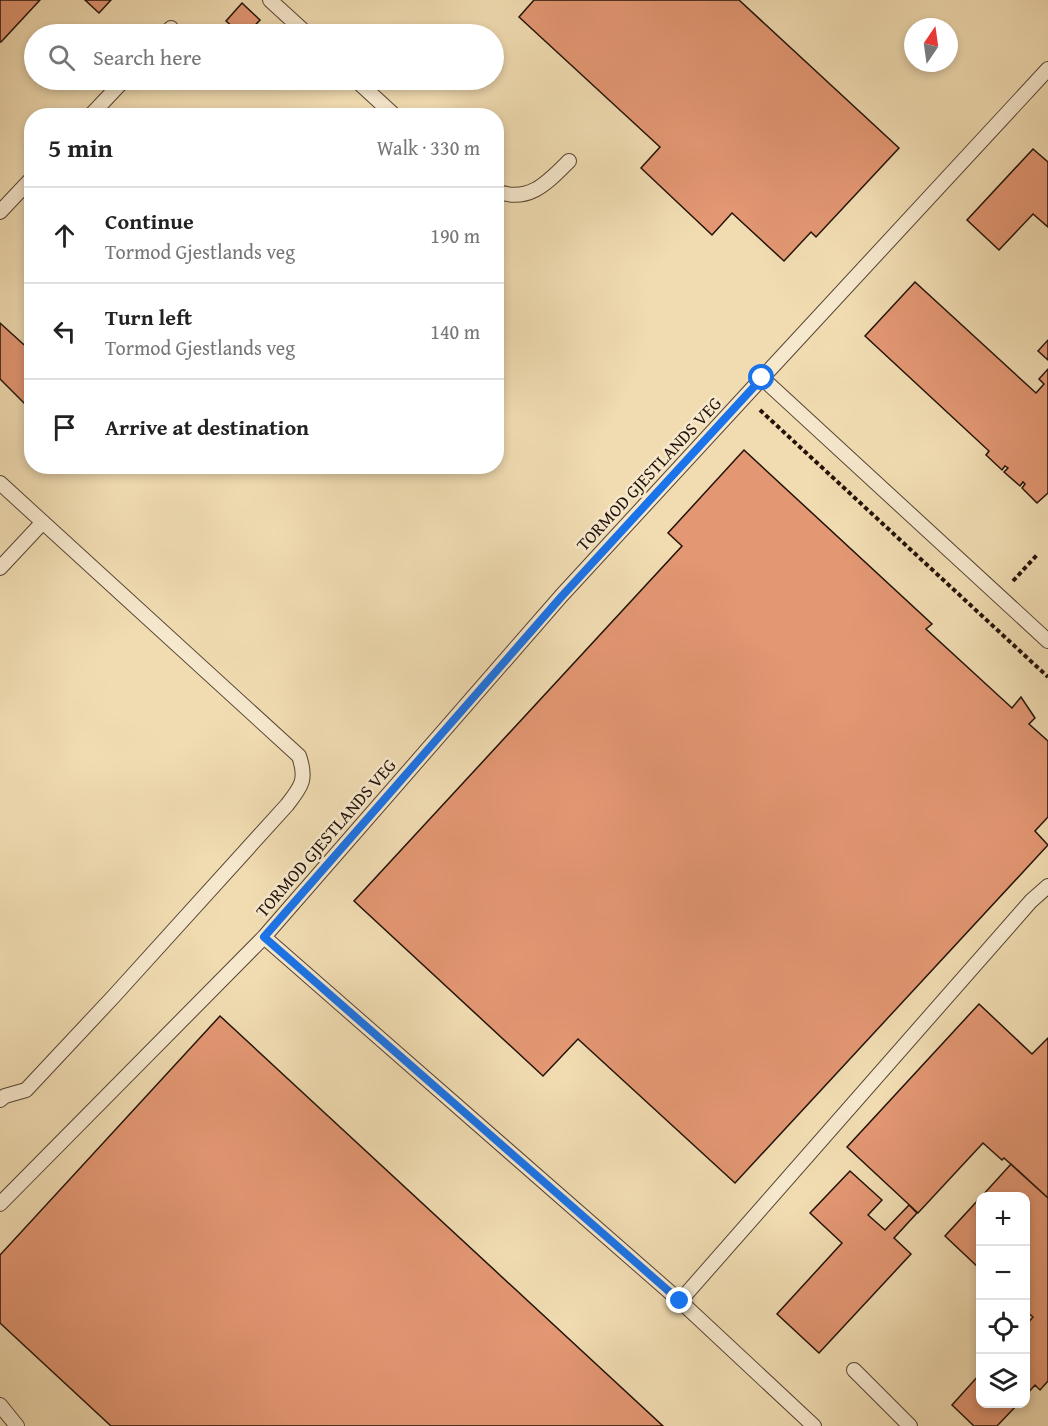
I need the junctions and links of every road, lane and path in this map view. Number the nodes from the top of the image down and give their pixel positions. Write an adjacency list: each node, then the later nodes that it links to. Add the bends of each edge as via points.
1 (270, 0): 2 (lane)
2 (296, 24)
3 (1048, 69): 12 (lane, TORMOD GJESTLANDS VEG)
4 (115, 90): 6 (lane)
5 (367, 90): 7 (lane)
6 (98, 108)
7 (386, 108)
8 (569, 161): 10 (lane, via 549,182 530,194)
9 (24, 186): 11 (lane)
10 (504, 194)
11 (0, 212)
12 (762, 378): 13 (lane, TORMOD GJESTLANDS VEG); 17 (lane)
13 (745, 396): 18 (path); 20 (lane, TORMOD GJESTLANDS VEG, via 562,596)
14 (0, 483): 15 (lane)
15 (43, 522): 16 (lane); 21 (lane, via 299,756 305,773 298,792 287,805 114,996 26,1090)
16 (0, 568)
17 (1048, 641)
18 (1048, 677)
19 (1048, 886): 23 (lane)
20 (264, 937): 22 (lane); 23 (lane, TORMOD GJESTLANDS VEG)
21 (0, 1100)
22 (0, 1204)
23 (680, 1301): 27 (lane, TORMOD GJESTLANDS VEG)
24 (854, 1370): 28 (lane)
25 (0, 1405): 26 (lane)
26 (16, 1426)
27 (814, 1426)
28 (910, 1426)

